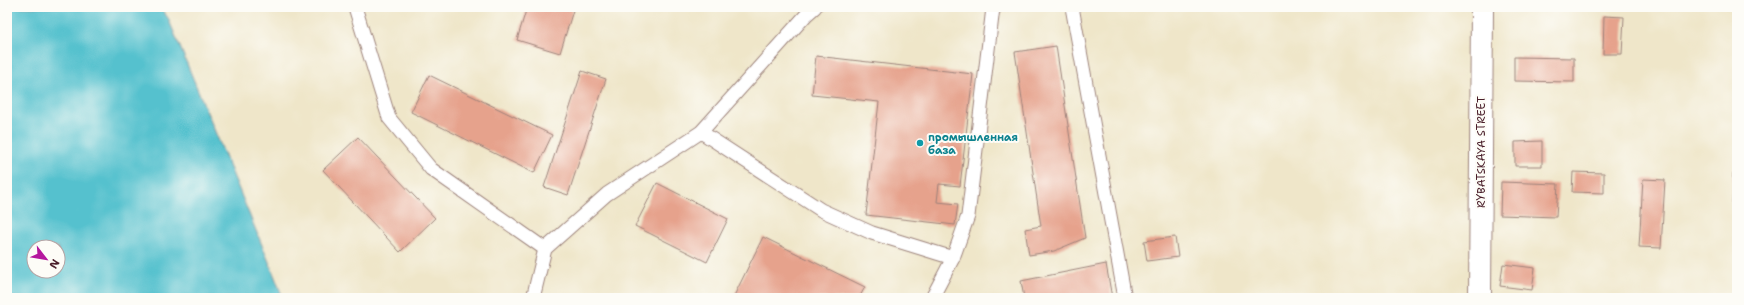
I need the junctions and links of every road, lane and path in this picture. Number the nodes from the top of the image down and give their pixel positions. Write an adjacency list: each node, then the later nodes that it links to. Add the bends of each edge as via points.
1 (355, 7): 7 (lane, via 390,118 431,169)
2 (816, 7): 6 (lane)
3 (991, 7): 8 (lane, via 968,216)
4 (1072, 7): 11 (lane)
5 (1482, 7): 12 (street, RYBATSKAYA STREET)
6 (701, 132): 7 (lane, via 606,194); 8 (lane, via 821,210 872,233)
7 (546, 248): 9 (lane)
8 (953, 258): 10 (lane)
9 (533, 298)
10 (932, 298)
11 (1125, 298)
12 (1480, 298)

